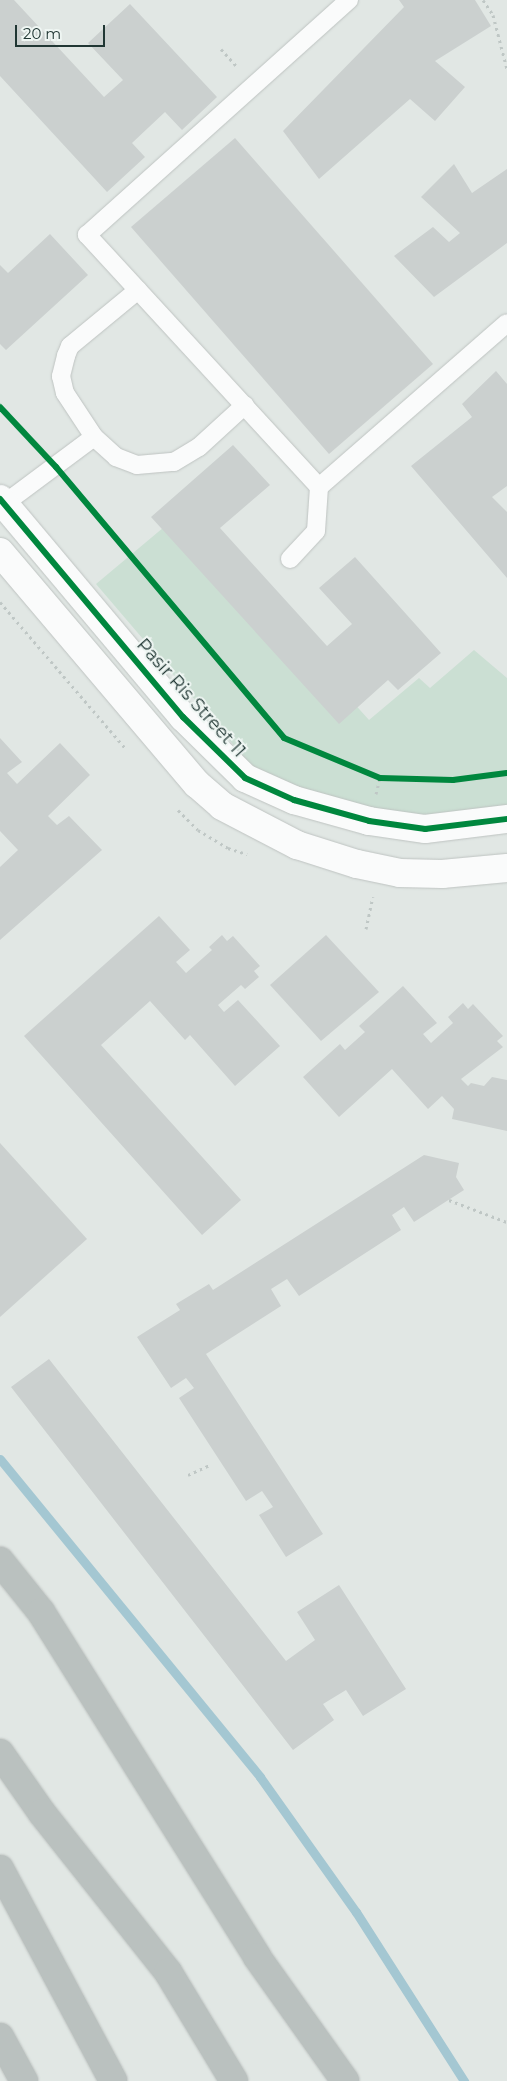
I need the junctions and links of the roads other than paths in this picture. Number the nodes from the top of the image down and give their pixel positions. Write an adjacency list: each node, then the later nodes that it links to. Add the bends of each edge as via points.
1 (350, 0): 2 (lane, via 87,234)
2 (138, 290): 4 (lane); 5 (lane, via 70,346 66,356 61,376 65,393)
3 (507, 323): 6 (lane)
4 (245, 405): 5 (lane, via 199,447 174,462 137,465 116,457); 6 (lane)
5 (94, 436): 7 (lane)
6 (319, 487): 9 (lane, via 316,532)
7 (1, 504): 10 (street, Pasir Ris Street 11, via 183,716 245,778 294,800 369,821 425,829)
8 (0, 552): 11 (street, via 197,784 222,806 297,845 366,866 400,873 442,874)
9 (290, 559)
10 (507, 819)
11 (507, 868)
12 (0, 1561): 19 (highway, via 41,1612 257,1957)
13 (0, 1754): 18 (highway, via 42,1813 168,1972)
14 (0, 1869): 17 (highway)
15 (0, 2037): 16 (highway)
16 (24, 2081)
17 (113, 2081)
18 (234, 2081)
19 (345, 2081)

